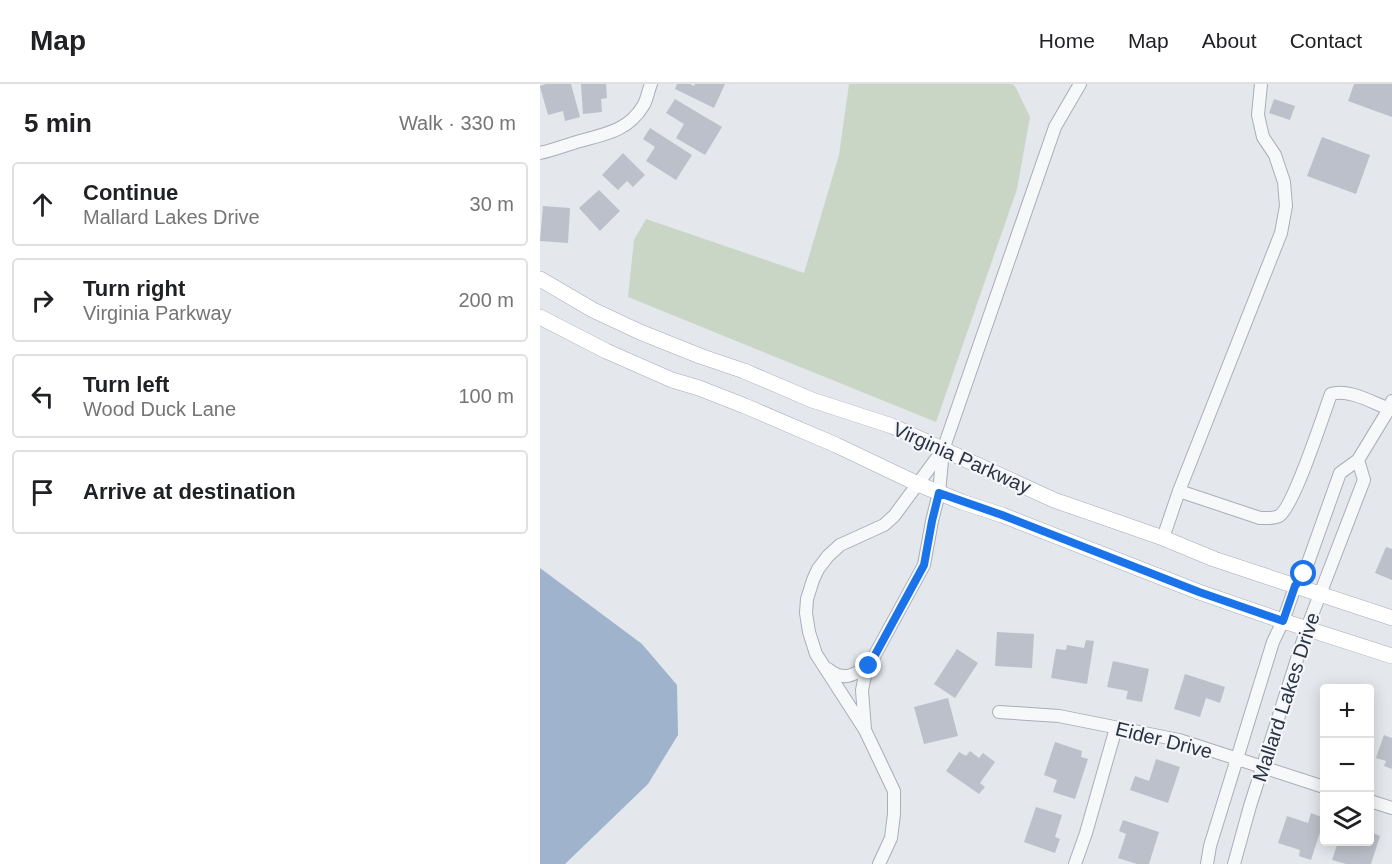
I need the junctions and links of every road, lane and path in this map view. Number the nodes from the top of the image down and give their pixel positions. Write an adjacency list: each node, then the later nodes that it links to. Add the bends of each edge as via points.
1 (651, 84): 4 (street, via 644,105 618,130)
2 (1080, 84): 8 (street, via 1055,127)
3 (1261, 84): 11 (street, via 1257,115 1284,182 1286,206 1281,233)
4 (540, 153)
5 (540, 279): 8 (main road, Virginia Parkway, via 640,332 892,426)
6 (540, 317): 10 (main road, Virginia Parkway, via 615,355 745,406)
7 (1391, 407): 9 (street); 11 (street, via 1346,393 1331,394 1298,484 1280,516 1260,518)
8 (942, 450): 10 (street); 12 (street); 13 (main road, Virginia Parkway, via 1054,500)
9 (1358, 459): 14 (street, Mallard Lakes Drive, via 1340,473 1304,574); 15 (street, Mallard Lakes Drive, via 1364,480)
10 (918, 484): 12 (main road, Virginia Parkway); 20 (street, via 884,525 840,545 818,569 806,613)
11 (1179, 491): 13 (street)
12 (939, 493): 17 (main road, Virginia Parkway); 21 (street, via 924,565)
13 (1163, 538): 14 (main road, Virginia Parkway)
14 (1295, 586): 15 (main road, Virginia Parkway); 17 (street, Mallard Lakes Drive)
15 (1319, 594): 16 (main road, Virginia Parkway); 18 (street, Mallard Lakes Drive)
16 (1392, 618)
17 (1283, 621): 18 (main road, Virginia Parkway); 25 (street, Mallard Lakes Drive)
18 (1307, 628): 19 (main road, Virginia Parkway); 26 (street, Mallard Lakes Drive)
19 (1392, 656)
20 (822, 664): 21 (street, via 842,676 852,676); 24 (street)
21 (869, 666): 24 (street, via 862,690)
22 (999, 712): 23 (street, Eider Drive, via 1059,716)
23 (1116, 728): 25 (street, Eider Drive, via 1179,740); 31 (street)
24 (865, 730): 30 (street, via 894,791 891,838)
25 (1236, 759): 26 (street, Eider Drive); 32 (street, Mallard Lakes Drive)
26 (1263, 768): 27 (street, Eider Drive); 33 (street, Mallard Lakes Drive)
27 (1320, 786)
28 (1374, 802): 29 (street)
29 (1392, 808)
30 (879, 864)
31 (1075, 864)
32 (1207, 864)
33 (1234, 864)

